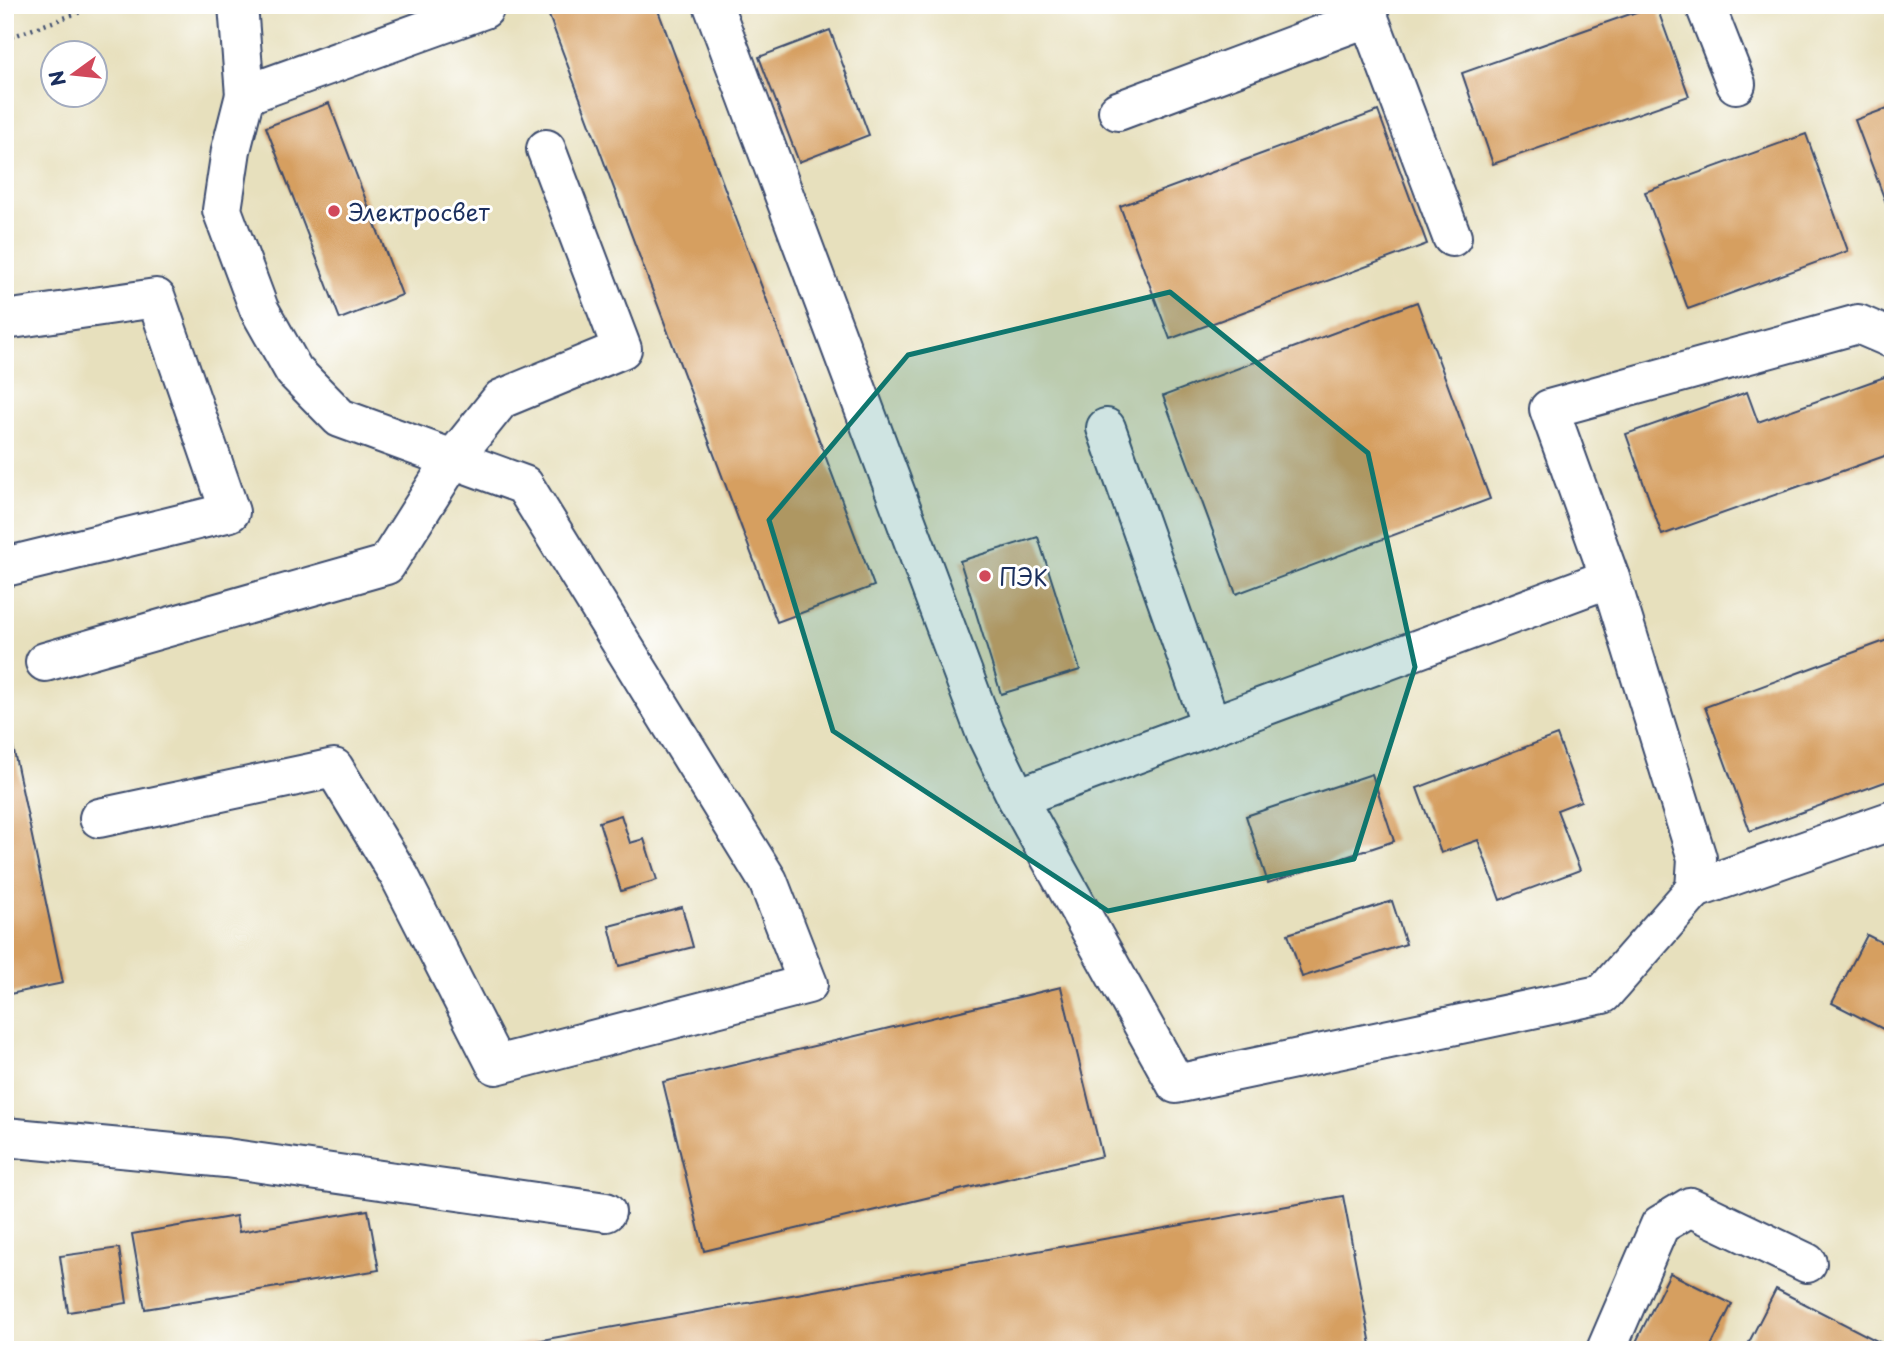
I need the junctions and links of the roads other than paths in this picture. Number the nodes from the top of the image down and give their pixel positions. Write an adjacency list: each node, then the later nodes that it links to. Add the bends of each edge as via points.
1 (238, 5): 7 (lane)
2 (713, 5): 19 (lane, via 985,732)
3 (1705, 5): 6 (lane)
4 (484, 9): 7 (lane)
5 (1367, 11): 8 (lane); 10 (lane)
6 (1736, 84)
7 (246, 95): 14 (lane, via 222,210 259,309 294,371 340,418)
8 (1118, 111)
9 (546, 149): 14 (lane, via 622,349 501,399)
10 (1452, 237)
11 (5, 320): 15 (lane, via 156,298 230,512)
12 (1893, 339): 16 (lane, via 1858,324 1549,409)
13 (1106, 428): 18 (lane)
14 (453, 459): 17 (lane, via 386,565); 20 (lane, via 524,485 768,881 808,984 496,1065 400,877 334,768)
15 (5, 566)
16 (1610, 578): 18 (lane); 22 (lane, via 1697,858)
17 (45, 662)
18 (1211, 724): 19 (lane)
19 (1017, 798): 22 (lane, via 1176,1084 1603,994)
20 (99, 818)
21 (1893, 820): 22 (lane)
22 (1695, 889)
23 (5, 1137): 24 (lane, via 226,1158)
24 (606, 1212)
25 (1807, 1263): 26 (lane, via 1690,1207 1660,1225)
26 (1606, 1350)

